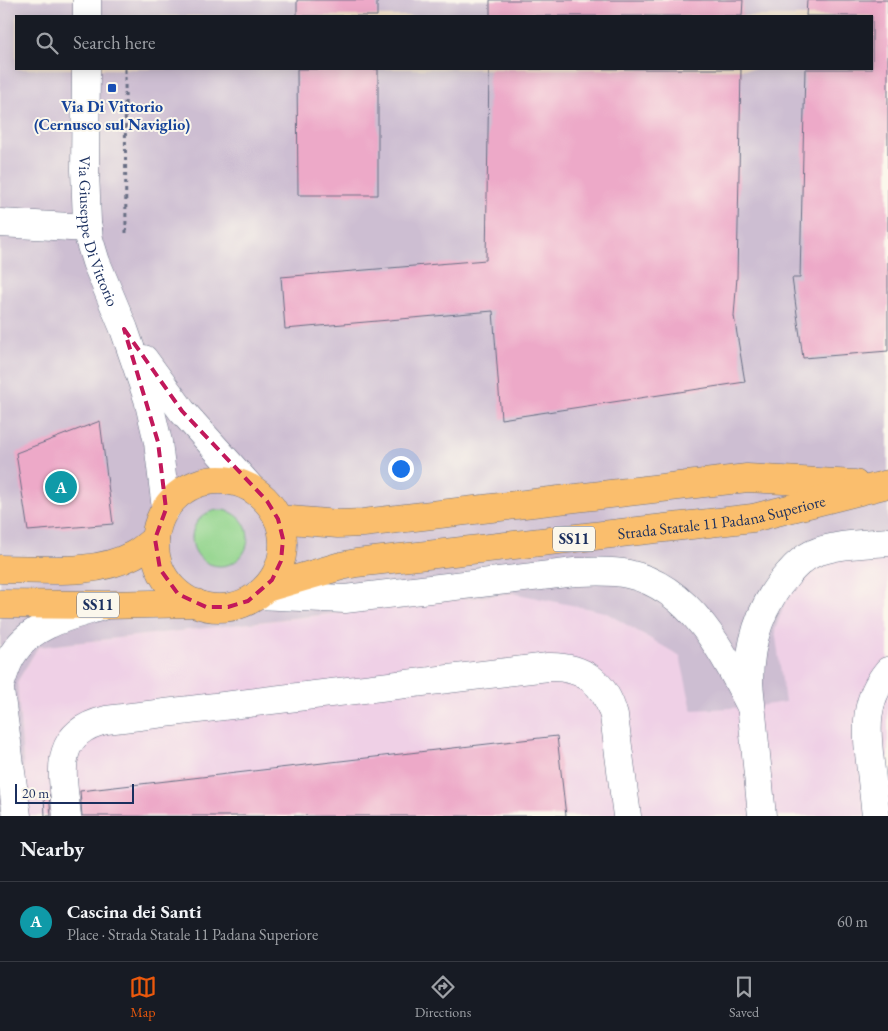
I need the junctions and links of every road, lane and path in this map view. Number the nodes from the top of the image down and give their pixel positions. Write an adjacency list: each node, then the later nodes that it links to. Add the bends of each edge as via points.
1 (87, 0): 2 (street)
2 (87, 15)
3 (86, 70): 6 (street, Via Giuseppe Di Vittorio)
4 (125, 70): 7 (path, via 126,244)
5 (0, 224): 6 (street)
6 (88, 228): 7 (street, Via Giuseppe Di Vittorio)
7 (96, 262): 8 (street, Via Giuseppe Di Vittorio)
8 (124, 329): 10 (street, Via Giuseppe Di Vittorio, via 182,411); 11 (street, Via Giuseppe Di Vittorio, via 150,407)
9 (885, 485): 12 (main road, Strada Statale 11 Padana Superiore / SS11, via 748,478 363,523); 16 (main road, Strada Statale 11 Padana Superiore / SS11, via 752,518 356,563)
10 (251, 488): 11 (main road, Strada Statale 11 Padana Superiore / SS11, via 224,480 204,482 186,489); 12 (main road, Strada Statale 11 Padana Superiore / SS11, via 267,501)
11 (166, 509): 13 (main road, Strada Statale 11 Padana Superiore / SS11, via 158,523)
12 (278, 519): 16 (main road, Strada Statale 11 Padana Superiore / SS11, via 283,539 282,561)
13 (155, 539): 15 (main road, SS11, via 134,554 99,567); 17 (main road, Strada Statale 11 Padana Superiore / SS11, via 157,560 165,578 178,594)
14 (888, 542): 23 (street, via 832,548 811,554 782,581 766,606 752,645 749,664)
15 (0, 570)
16 (262, 592): 17 (main road, Strada Statale 11 Padana Superiore / SS11, via 228,607 206,607); 23 (street, via 345,599 575,572 630,574 662,588 703,625 721,649)
17 (196, 603): 19 (main road, Strada Statale 11 Padana Superiore / SS11)
18 (0, 604): 19 (main road, Strada Statale 11 Padana Superiore / SS11)
19 (106, 605): 21 (street, via 35,631 16,649 6,665)
20 (888, 671): 28 (street, via 873,696 867,722)
21 (0, 686)
22 (0, 692): 24 (street)
23 (751, 707): 27 (street)
24 (16, 816)
25 (67, 816): 26 (street, via 62,774 65,752 76,734 95,723 559,667 581,672 591,679 611,705)
26 (626, 816)
27 (762, 816)
28 (876, 816)

